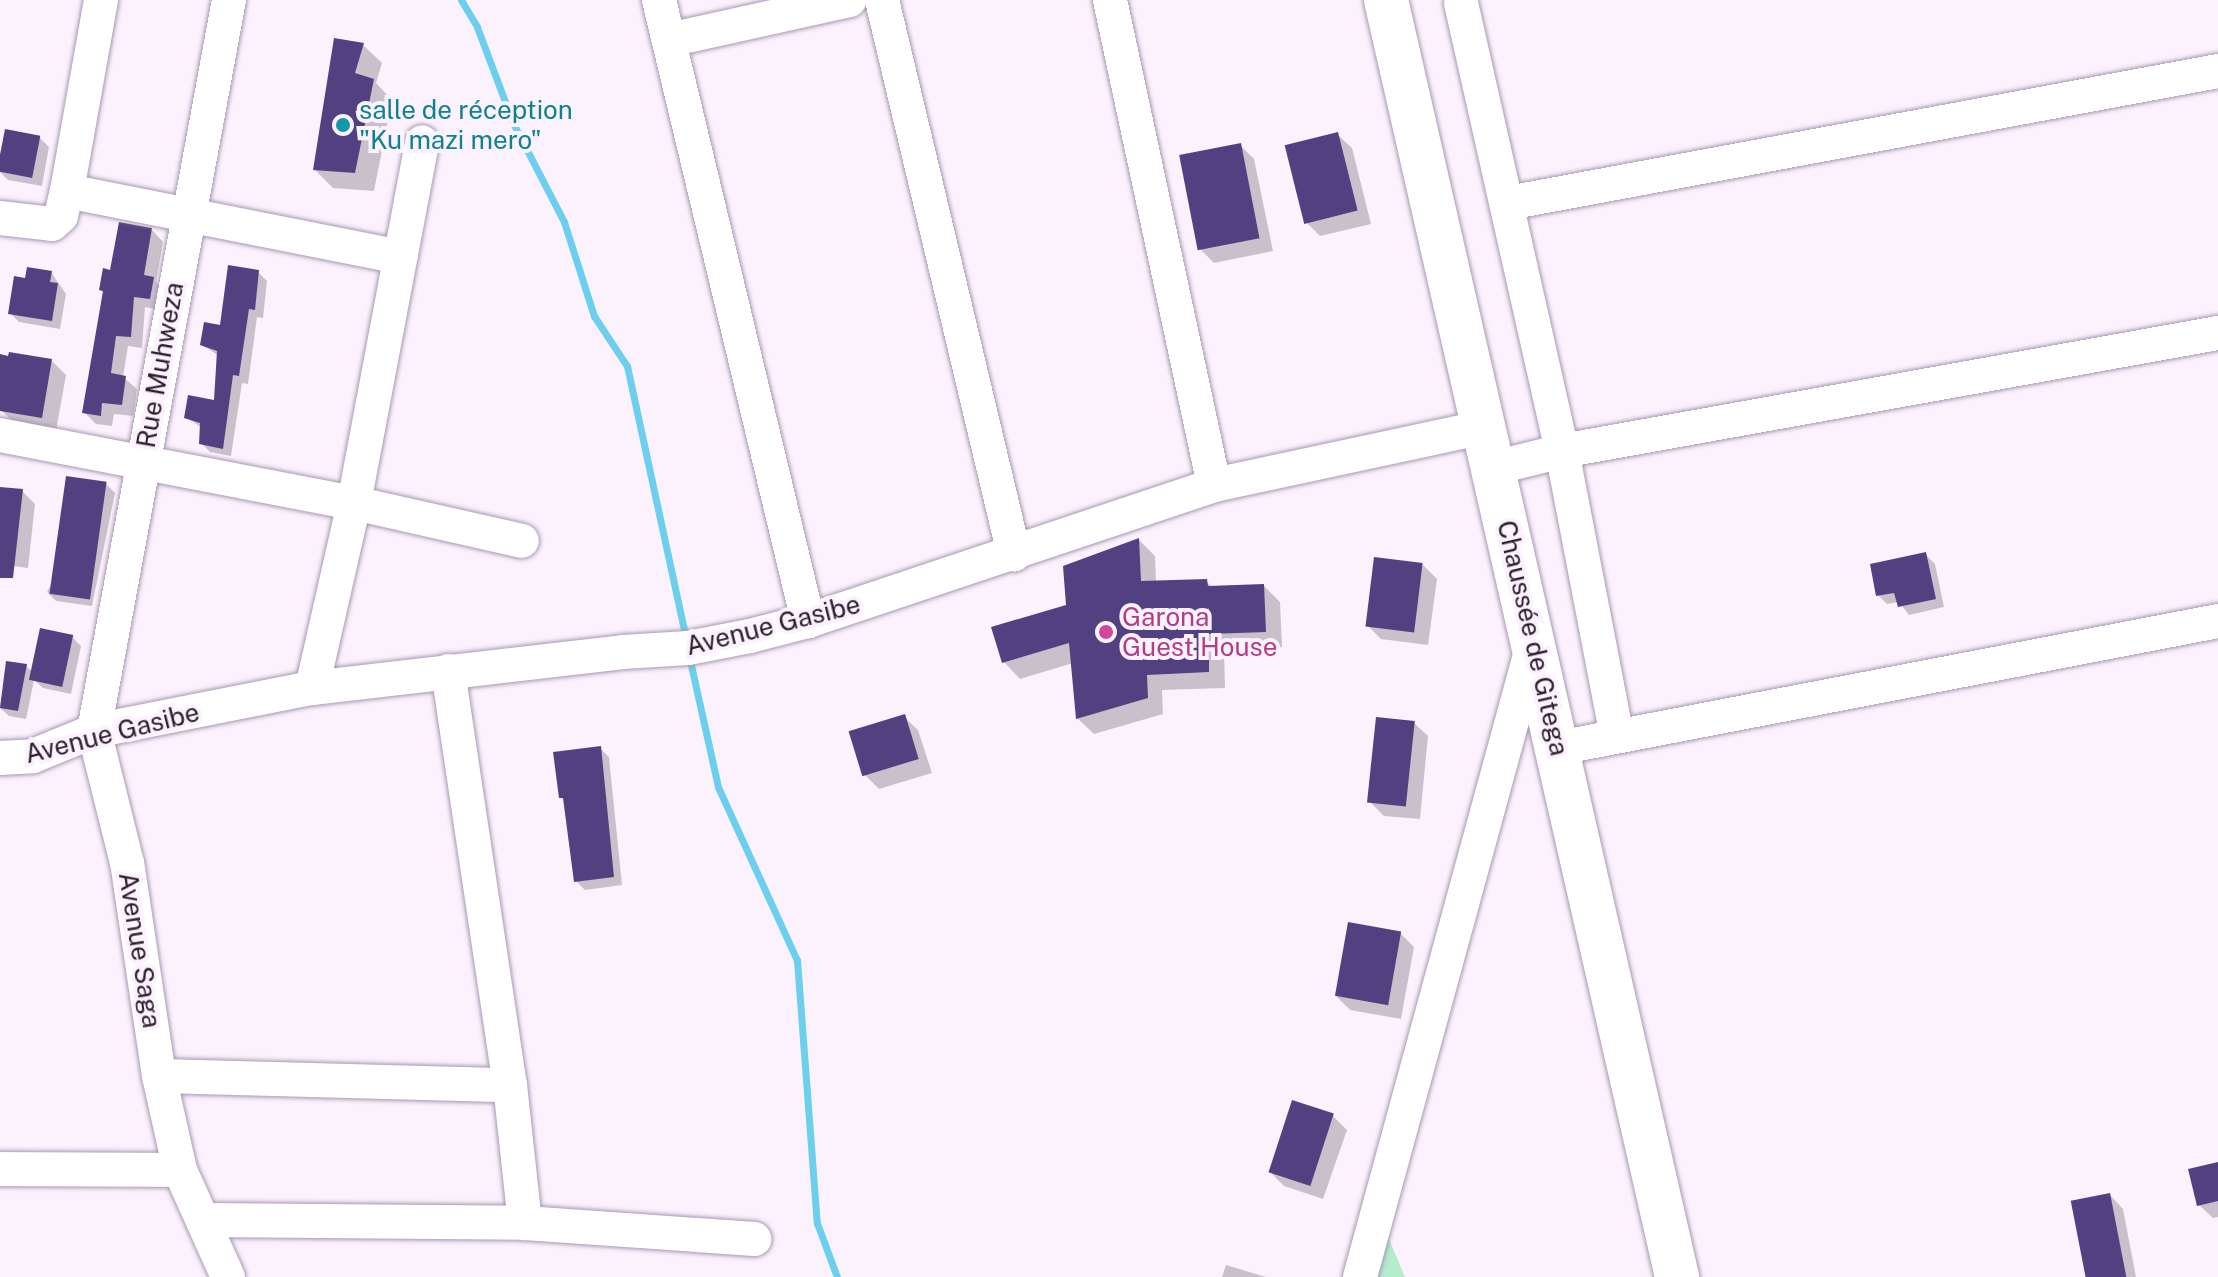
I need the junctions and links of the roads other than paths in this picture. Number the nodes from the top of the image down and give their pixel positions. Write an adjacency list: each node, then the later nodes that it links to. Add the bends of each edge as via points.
1 (101, 0): 12 (street)
2 (229, 0): 14 (street, Rue Muhweza)
3 (659, 0): 9 (street)
4 (850, 0): 9 (street)
5 (882, 0): 25 (street)
6 (1110, 0): 22 (street)
7 (1386, 0): 19 (main road, Chaussée de Gitega)
8 (1461, 3): 13 (street)
9 (669, 40): 26 (street)
10 (2218, 71): 13 (street)
11 (422, 142): 16 (street)
12 (67, 191): 14 (street); 15 (street, via 61,216 52,224)
13 (1508, 203): 20 (street)
14 (188, 214): 16 (street); 21 (street, Rue Muhweza)
15 (0, 218)
16 (401, 257): 23 (street)
17 (2218, 333): 20 (street, Avenue Gasibe)
18 (0, 435): 21 (street)
19 (1490, 448): 20 (street, Avenue Gasibe); 22 (street, Avenue Gasibe); 28 (main road, Chaussée de Gitega)
20 (1562, 451): 32 (street)
21 (142, 465): 23 (street); 31 (street, Rue Muhweza)
22 (1214, 485): 25 (street, Avenue Gasibe)
23 (354, 503): 24 (street); 30 (street)
24 (522, 541)
25 (1014, 554): 26 (street, Avenue Gasibe)
26 (808, 621): 29 (street, Avenue Gasibe, via 688,648)
27 (2218, 621): 32 (street)
28 (1533, 647): 33 (main road, Chaussée de Gitega); 43 (street)
29 (448, 671): 30 (street, Avenue Gasibe); 36 (street)
30 (312, 688): 31 (street, Avenue Gasibe)
31 (94, 731): 34 (street, Avenue Gasibe, via 33,756); 35 (street, Avenue Saga, via 127,863)
32 (1617, 736): 33 (street)
33 (1558, 748): 44 (main road, Chaussée de Gitega)
34 (0, 758)
35 (159, 1076): 36 (street); 38 (street, Avenue Saga)
36 (510, 1085): 40 (street)
37 (0, 1169): 38 (street)
38 (180, 1170): 39 (street, Avenue Saga)
39 (203, 1220): 40 (street); 42 (street, Avenue Saga)
40 (525, 1223): 41 (street)
41 (754, 1239)
42 (228, 1277)
43 (1360, 1277)
44 (1677, 1277)

